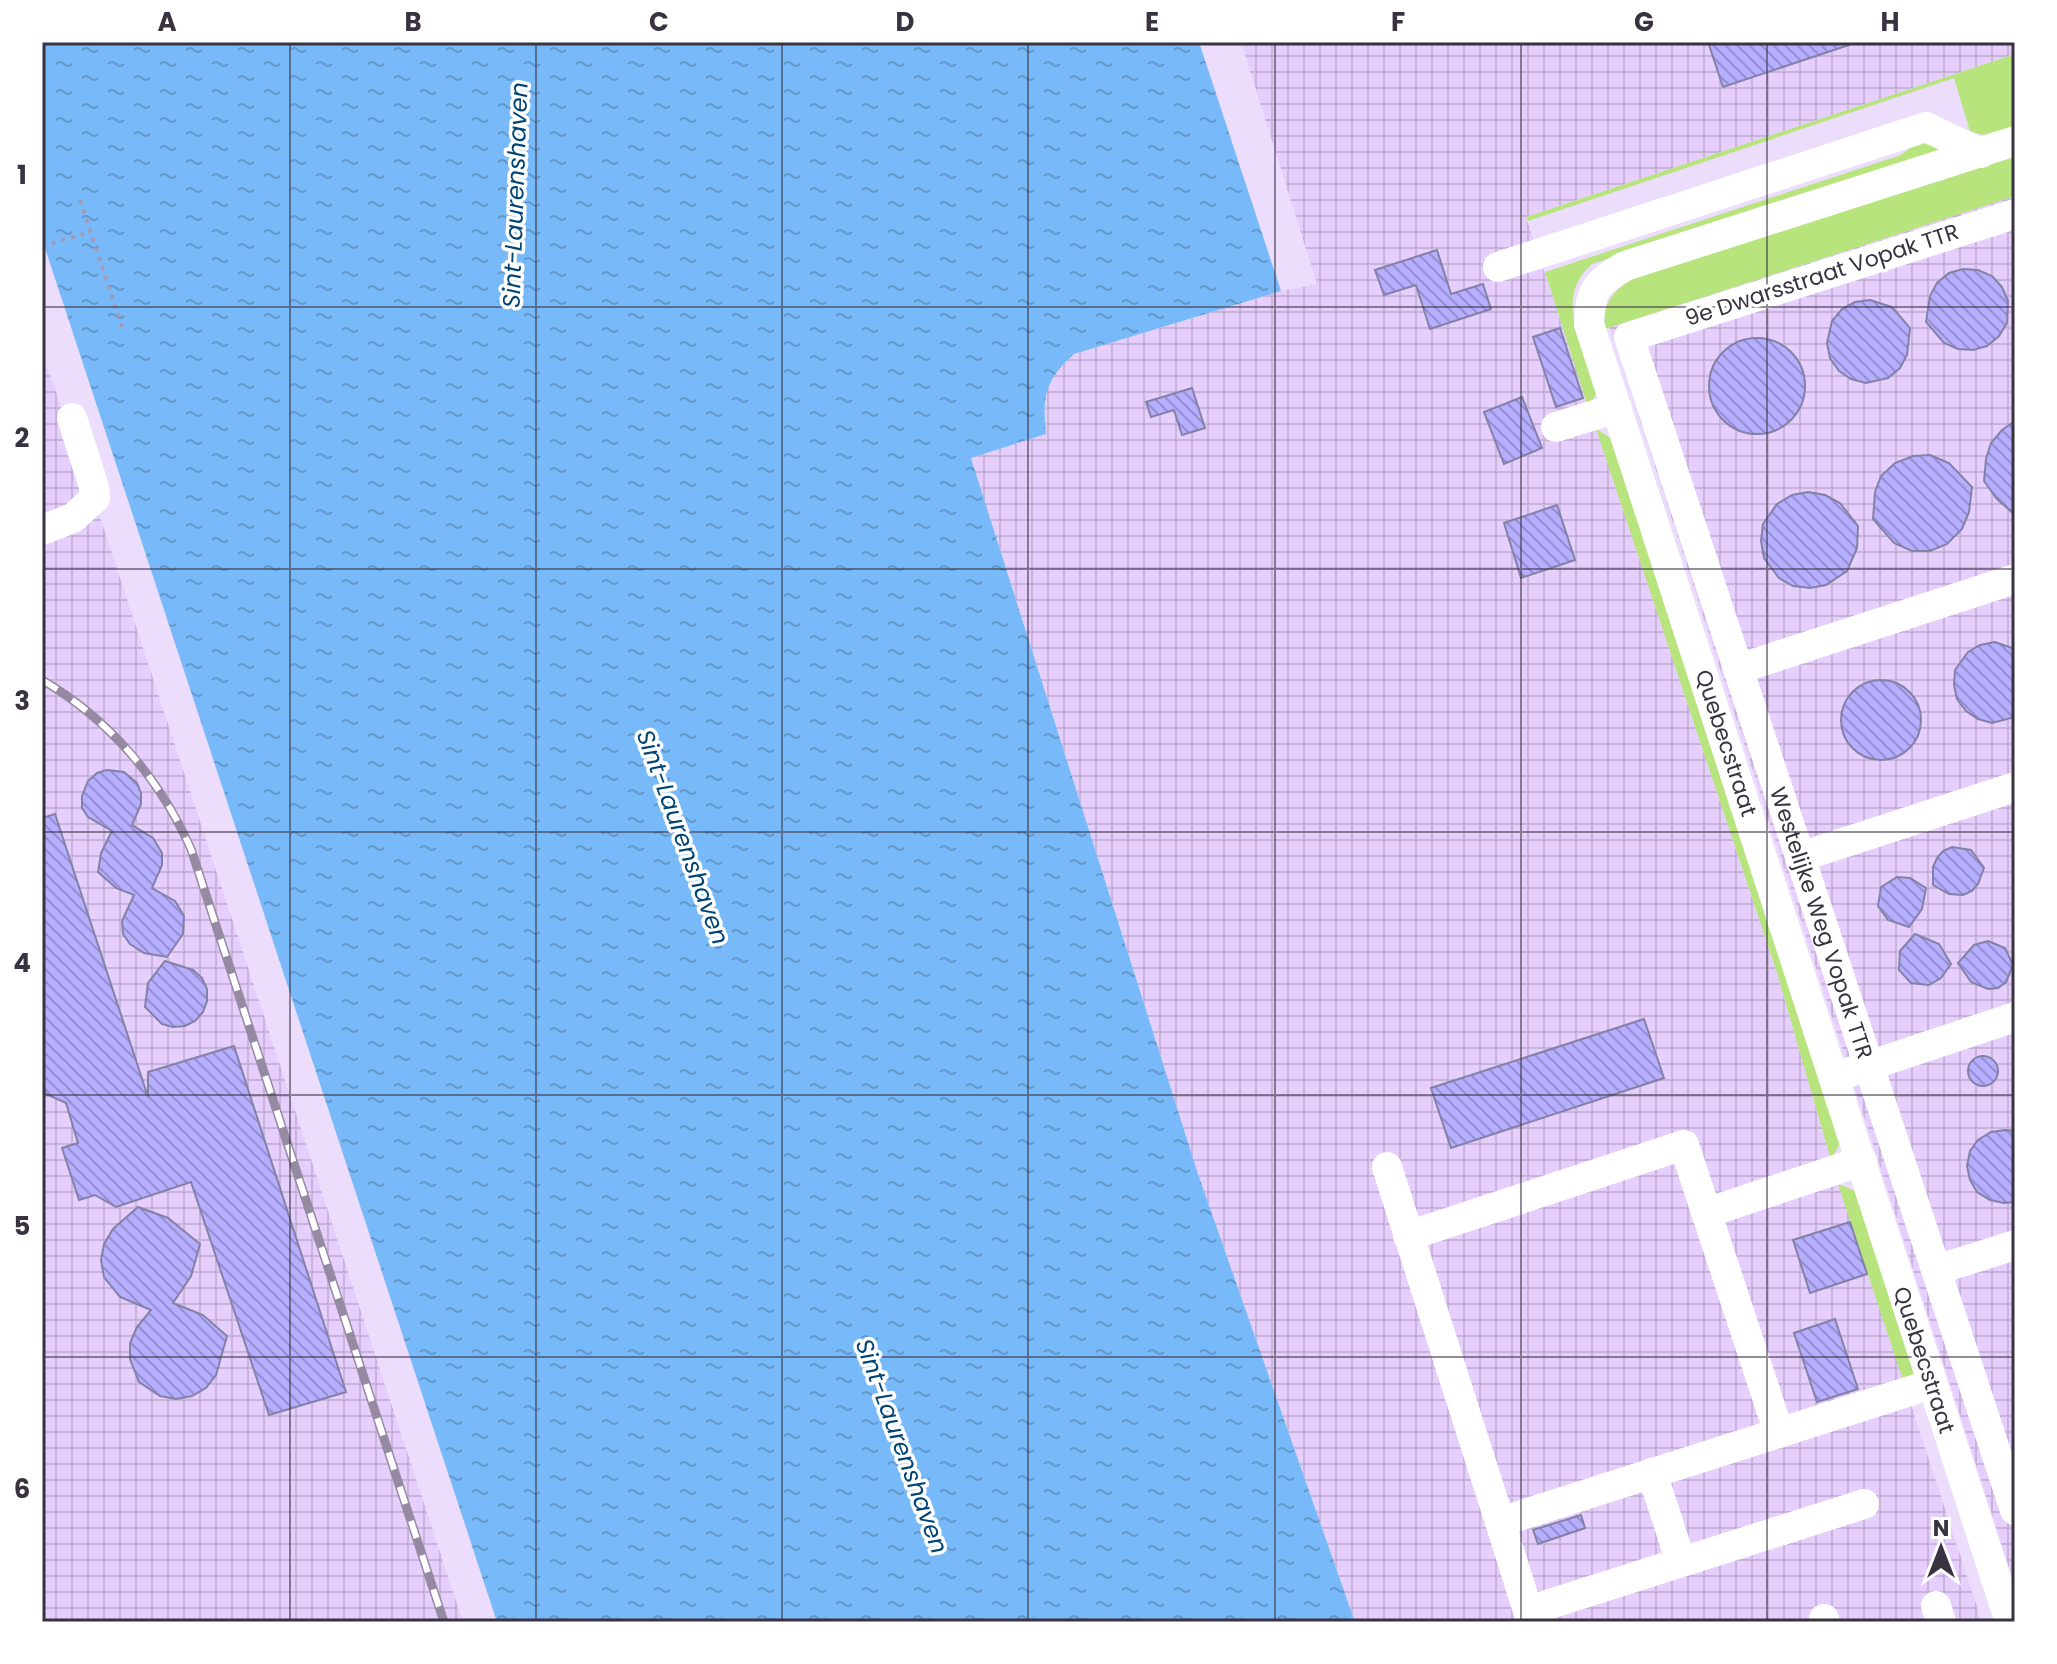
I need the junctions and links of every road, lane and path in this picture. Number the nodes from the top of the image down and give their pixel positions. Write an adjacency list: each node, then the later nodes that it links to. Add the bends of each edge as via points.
1 (2015, 141): 2 (street, Quebecstraat)
2 (1981, 153): 7 (street, via 1926,127); 10 (street, Quebecstraat, via 1625,266 1607,277 1590,300 1589,324)
3 (80, 200): 5 (path)
4 (2015, 214): 9 (street, 9e Dwarsstraat Vopak TTR)
5 (90, 232): 6 (path); 8 (path)
6 (42, 246)
7 (1498, 267)
8 (122, 327)
9 (1629, 337): 15 (street, Westelijke Weg Vopak TTR)
10 (1617, 408): 12 (street); 20 (street, Quebecstraat)
11 (72, 418): 13 (street, via 95,498 73,518)
12 (1556, 427)
13 (42, 530)
14 (2015, 579): 15 (street)
15 (1738, 669): 17 (street, Westelijke Weg Vopak TTR)
16 (2015, 787): 17 (street)
17 (1800, 857): 19 (street, Westelijke Weg Vopak TTR)
18 (2015, 1017): 19 (street)
19 (1869, 1065): 20 (street); 26 (street, Westelijke Weg Vopak TTR)
20 (1835, 1076): 21 (street, Quebecstraat)
21 (1862, 1161): 23 (street); 27 (street, Quebecstraat)
22 (1387, 1167): 24 (street)
23 (1706, 1213): 24 (street, via 1684,1145); 29 (street)
24 (1408, 1236): 33 (street)
25 (2015, 1245): 26 (street)
26 (1936, 1270): 28 (street, Westelijke Weg Vopak TTR)
27 (1932, 1384): 29 (street); 35 (street, Quebecstraat)
28 (2002, 1428): 32 (street, Westelijke Weg Vopak TTR)
29 (1779, 1433): 30 (street)
30 (1652, 1473): 33 (street); 34 (street)
31 (1864, 1504): 34 (street)
32 (2015, 1510)
33 (1500, 1522): 34 (street, via 1528,1611)
34 (1681, 1562)
35 (2010, 1622)

